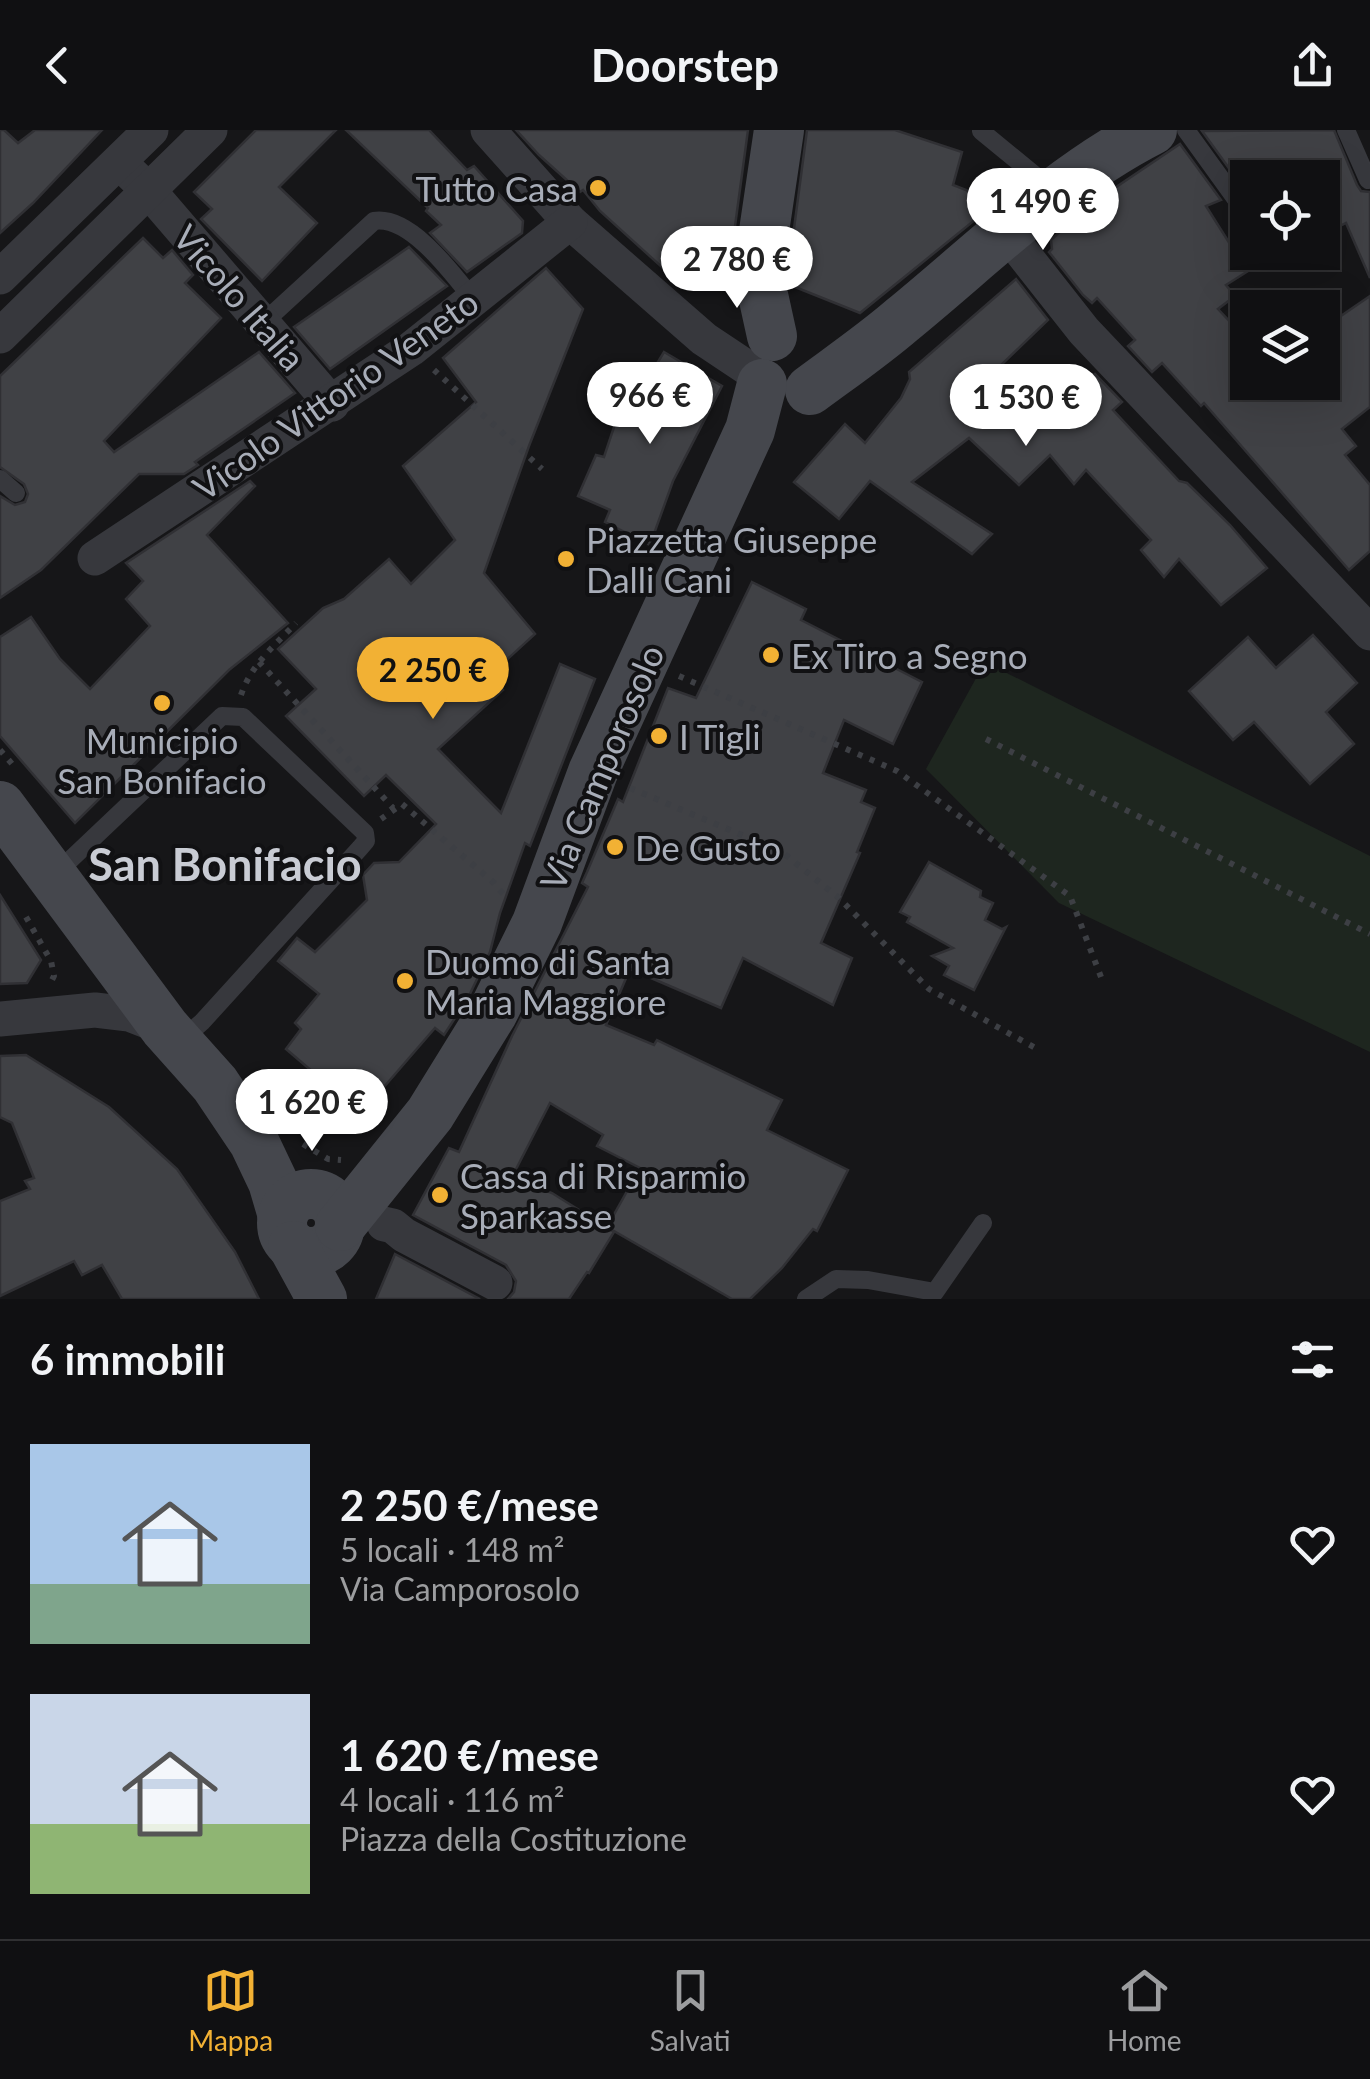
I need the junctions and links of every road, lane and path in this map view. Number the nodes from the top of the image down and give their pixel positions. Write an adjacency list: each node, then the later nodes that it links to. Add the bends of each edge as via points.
1 (151, 130): 9 (street)
2 (210, 130): 11 (street)
3 (488, 130): 14 (street)
4 (779, 130): 21 (street, via 758,272)
5 (1152, 130): 13 (street, via 1102,145)
6 (1186, 130): 12 (lane)
7 (1346, 130): 10 (lane)
8 (981, 131): 13 (lane)
9 (118, 162): 11 (street, Vicolo Italia); 16 (street)
10 (1368, 180)
11 (149, 191): 18 (street, Vicolo Italia); 19 (street)
12 (1230, 191)
13 (1054, 192): 15 (street)
14 (570, 222): 17 (street, Vicolo Vittorio Veneto); 21 (street, via 704,339)
15 (1006, 232): 21 (street, via 900,322); 28 (street, via 1084,331)
16 (0, 277)
17 (473, 299): 18 (lane, via 413,233 388,219 374,221); 20 (street, Vicolo Vittorio Veneto)
18 (262, 323): 22 (street, Vicolo Italia)
19 (0, 336)
20 (411, 349): 22 (street, Vicolo Vittorio Veneto); 23 (path)
21 (778, 375): 47 (street, Via Camporosolo, via 593,772 537,923 493,1012 405,1148)
22 (332, 404): 26 (street, Vicolo Vittorio Veneto)
23 (542, 469)
24 (0, 478): 25 (lane)
25 (16, 493)
26 (94, 558)
27 (296, 622): 29 (path)
28 (1370, 633)
29 (259, 662): 31 (path); 34 (path)
30 (664, 669): 40 (path, via 897,771 1070,896)
31 (233, 714): 36 (lane); 37 (lane, via 222,716)
32 (986, 739): 39 (path)
33 (628, 786): 44 (path, via 782,852 840,898 929,989)
34 (393, 808): 36 (path); 38 (path, via 402,804 493,882)
35 (2, 811): 37 (street)
36 (365, 832): 43 (lane, via 360,848 202,1022)
37 (35, 888): 41 (path, via 54,976); 43 (street)
38 (511, 906)
39 (1370, 934)
40 (1101, 977)
41 (42, 989)
42 (0, 1018): 43 (street, via 95,1010 129,1014)
43 (172, 1035): 46 (street)
44 (1040, 1050)
45 (305, 1094): 46 (path)
46 (268, 1130): 47 (street, via 288,1178)
47 (325, 1221): 49 (street); 50 (street); 51 (street)
48 (983, 1222): 52 (lane, via 935,1292 836,1279)
49 (494, 1283)
50 (322, 1299)
51 (336, 1299)
52 (806, 1299)

